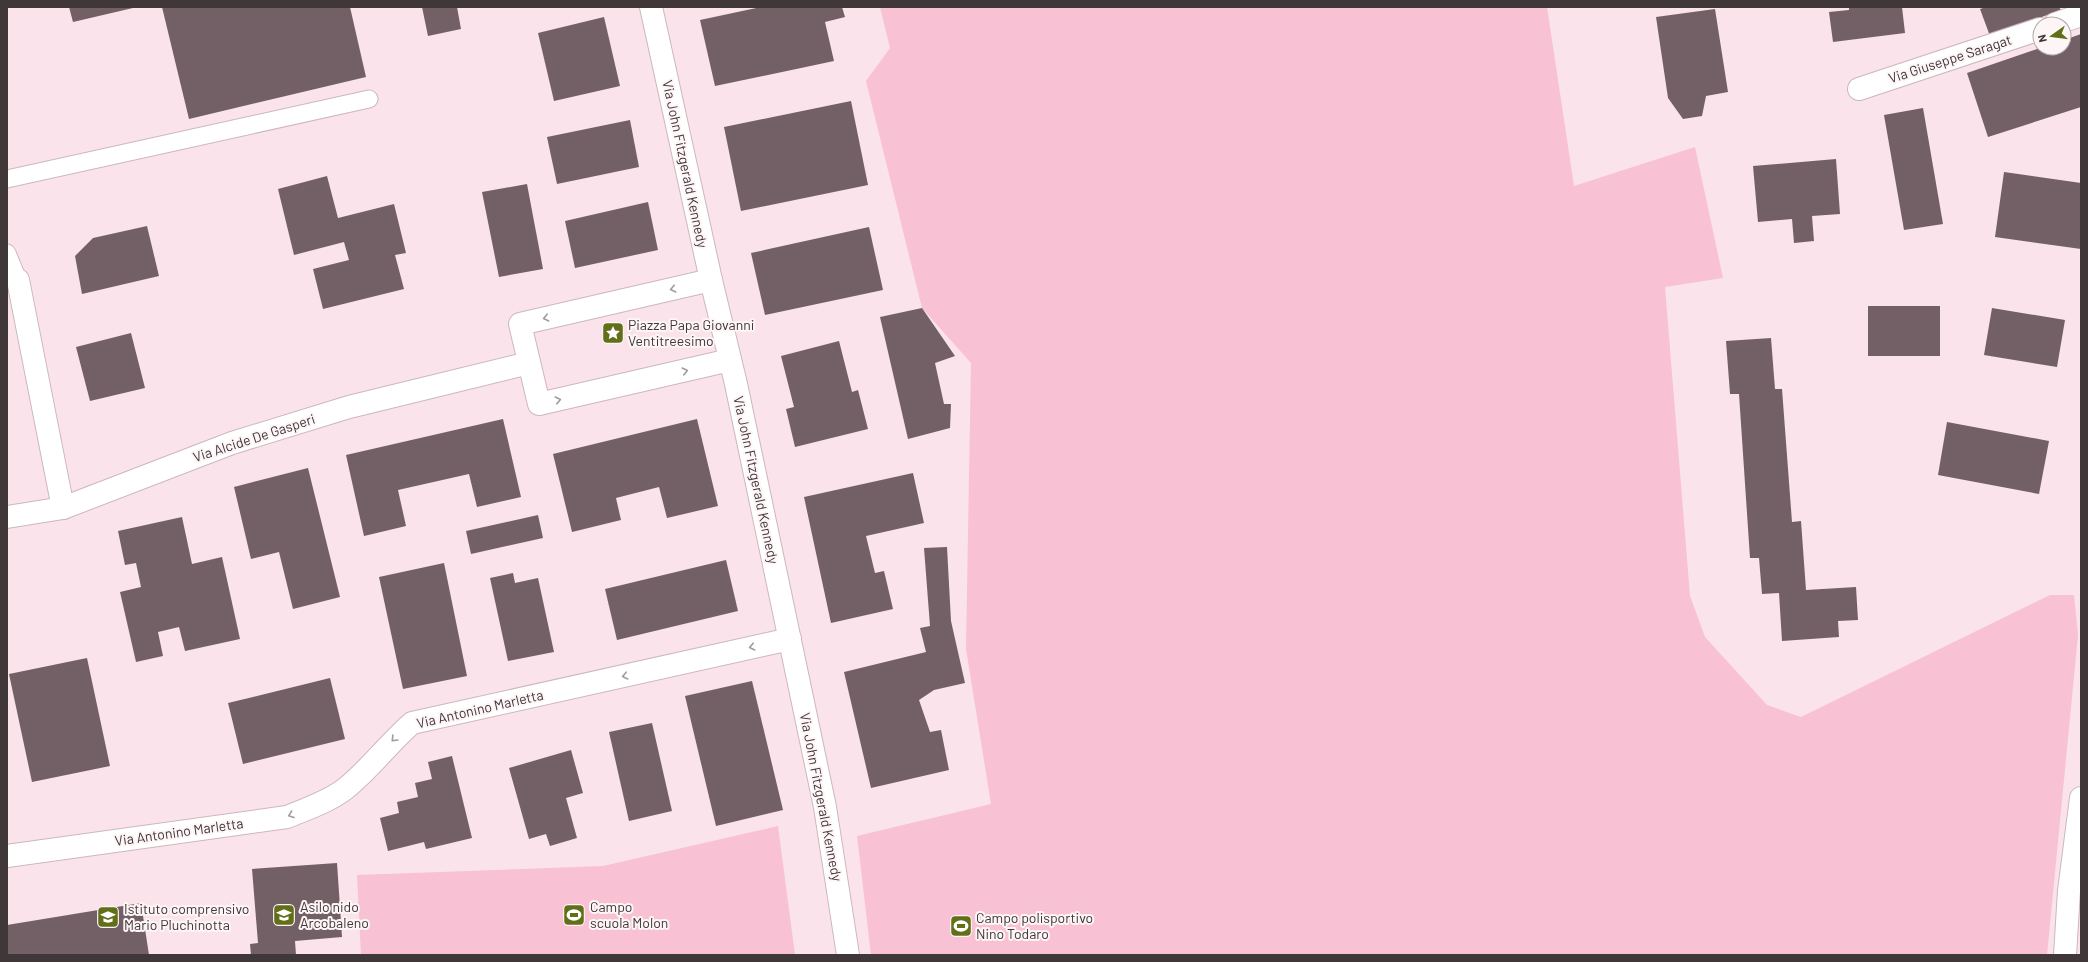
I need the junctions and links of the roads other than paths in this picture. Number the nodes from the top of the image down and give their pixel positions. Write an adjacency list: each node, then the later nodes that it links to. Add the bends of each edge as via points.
1 (651, 7): 8 (street, Via John Fitzgerald Kennedy)
2 (2032, 32): 3 (street, Via Giuseppe Saragat)
3 (1859, 89)
4 (369, 99): 5 (lane)
5 (7, 179)
6 (7, 253): 7 (lane)
7 (18, 280): 11 (street)
8 (711, 280): 9 (street, Via John Fitzgerald Kennedy); 10 (street, one-way to 10, via 520,324)
9 (730, 360): 10 (street, one-way to 9, via 539,404); 13 (street, Via John Fitzgerald Kennedy)
10 (529, 363): 11 (street, Via Alcide De Gasperi, via 349,407 232,443)
11 (63, 508): 12 (street, Via Alcide De Gasperi)
12 (7, 517)
13 (790, 639): 15 (street, Via Antonino Marletta, one-way to 15, via 412,724 344,790 317,805 286,817); 16 (street, Via John Fitzgerald Kennedy, via 826,807)
14 (2081, 798): 17 (street, via 2069,891)
15 (7, 856)
16 (848, 955)
17 (2065, 955)

